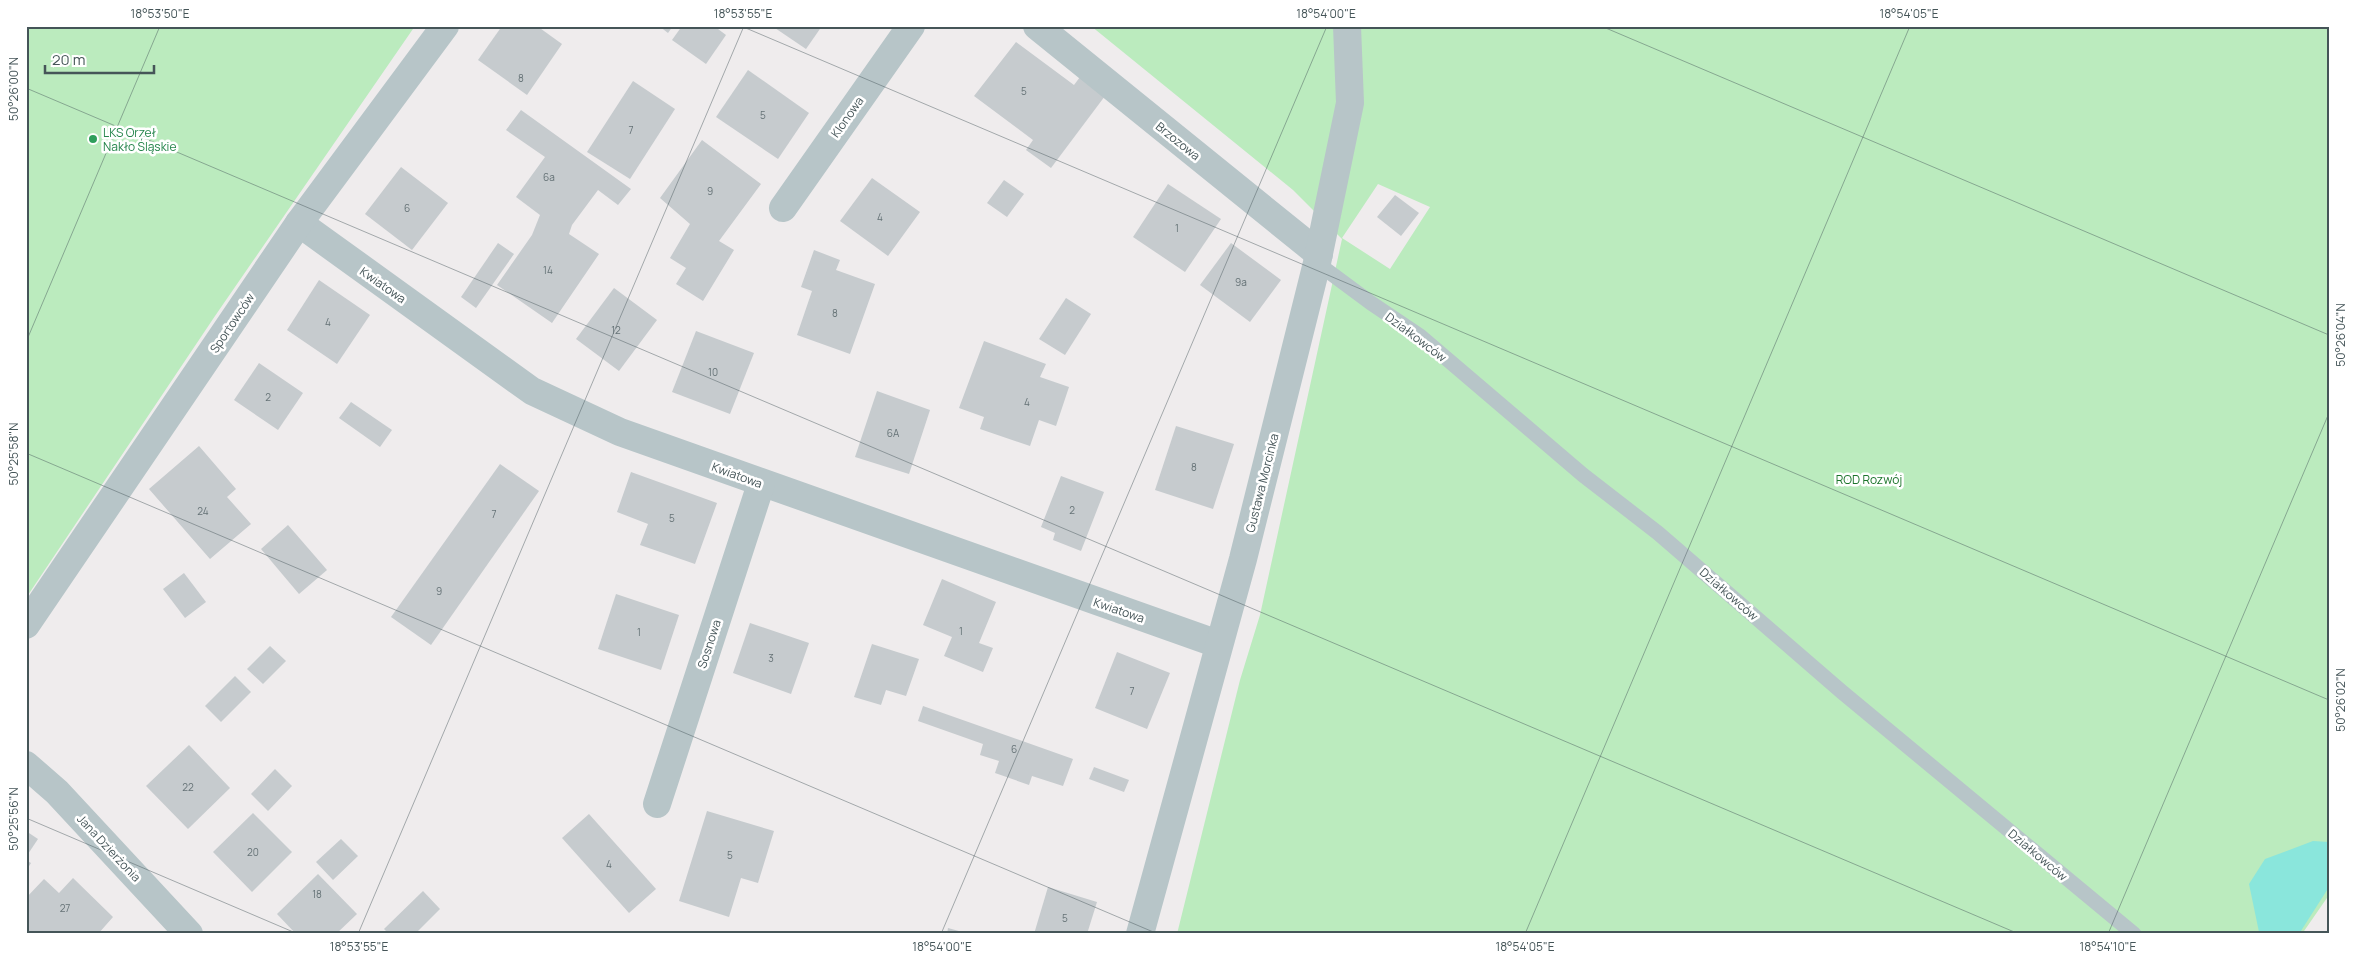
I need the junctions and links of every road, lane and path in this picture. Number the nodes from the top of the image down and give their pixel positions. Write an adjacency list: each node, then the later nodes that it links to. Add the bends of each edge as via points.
1 (445, 26): 6 (street, Sportowców)
2 (911, 26): 5 (street, Klonowa)
3 (1037, 26): 7 (street, Brzozowa)
4 (1347, 26): 7 (street, Gustawa Morcinka, via 1350,103)
5 (783, 208)
6 (299, 223): 8 (street, Kwiatowa, via 532,391 620,432); 9 (street, Sportowców)
7 (1318, 259): 10 (street, Gustawa Morcinka, via 1243,559); 15 (lane, Działkowców, via 1371,304 1420,336 1583,476 1658,533 1842,692)
8 (761, 484): 10 (street, Kwiatowa); 12 (street, Sosnowa)
9 (26, 625)
10 (1218, 644): 14 (street, Gustawa Morcinka)
11 (26, 765): 13 (street, Jana Dzierżonia, via 57,792)
12 (657, 804)
13 (189, 934)
14 (1140, 934)
15 (2134, 934)

